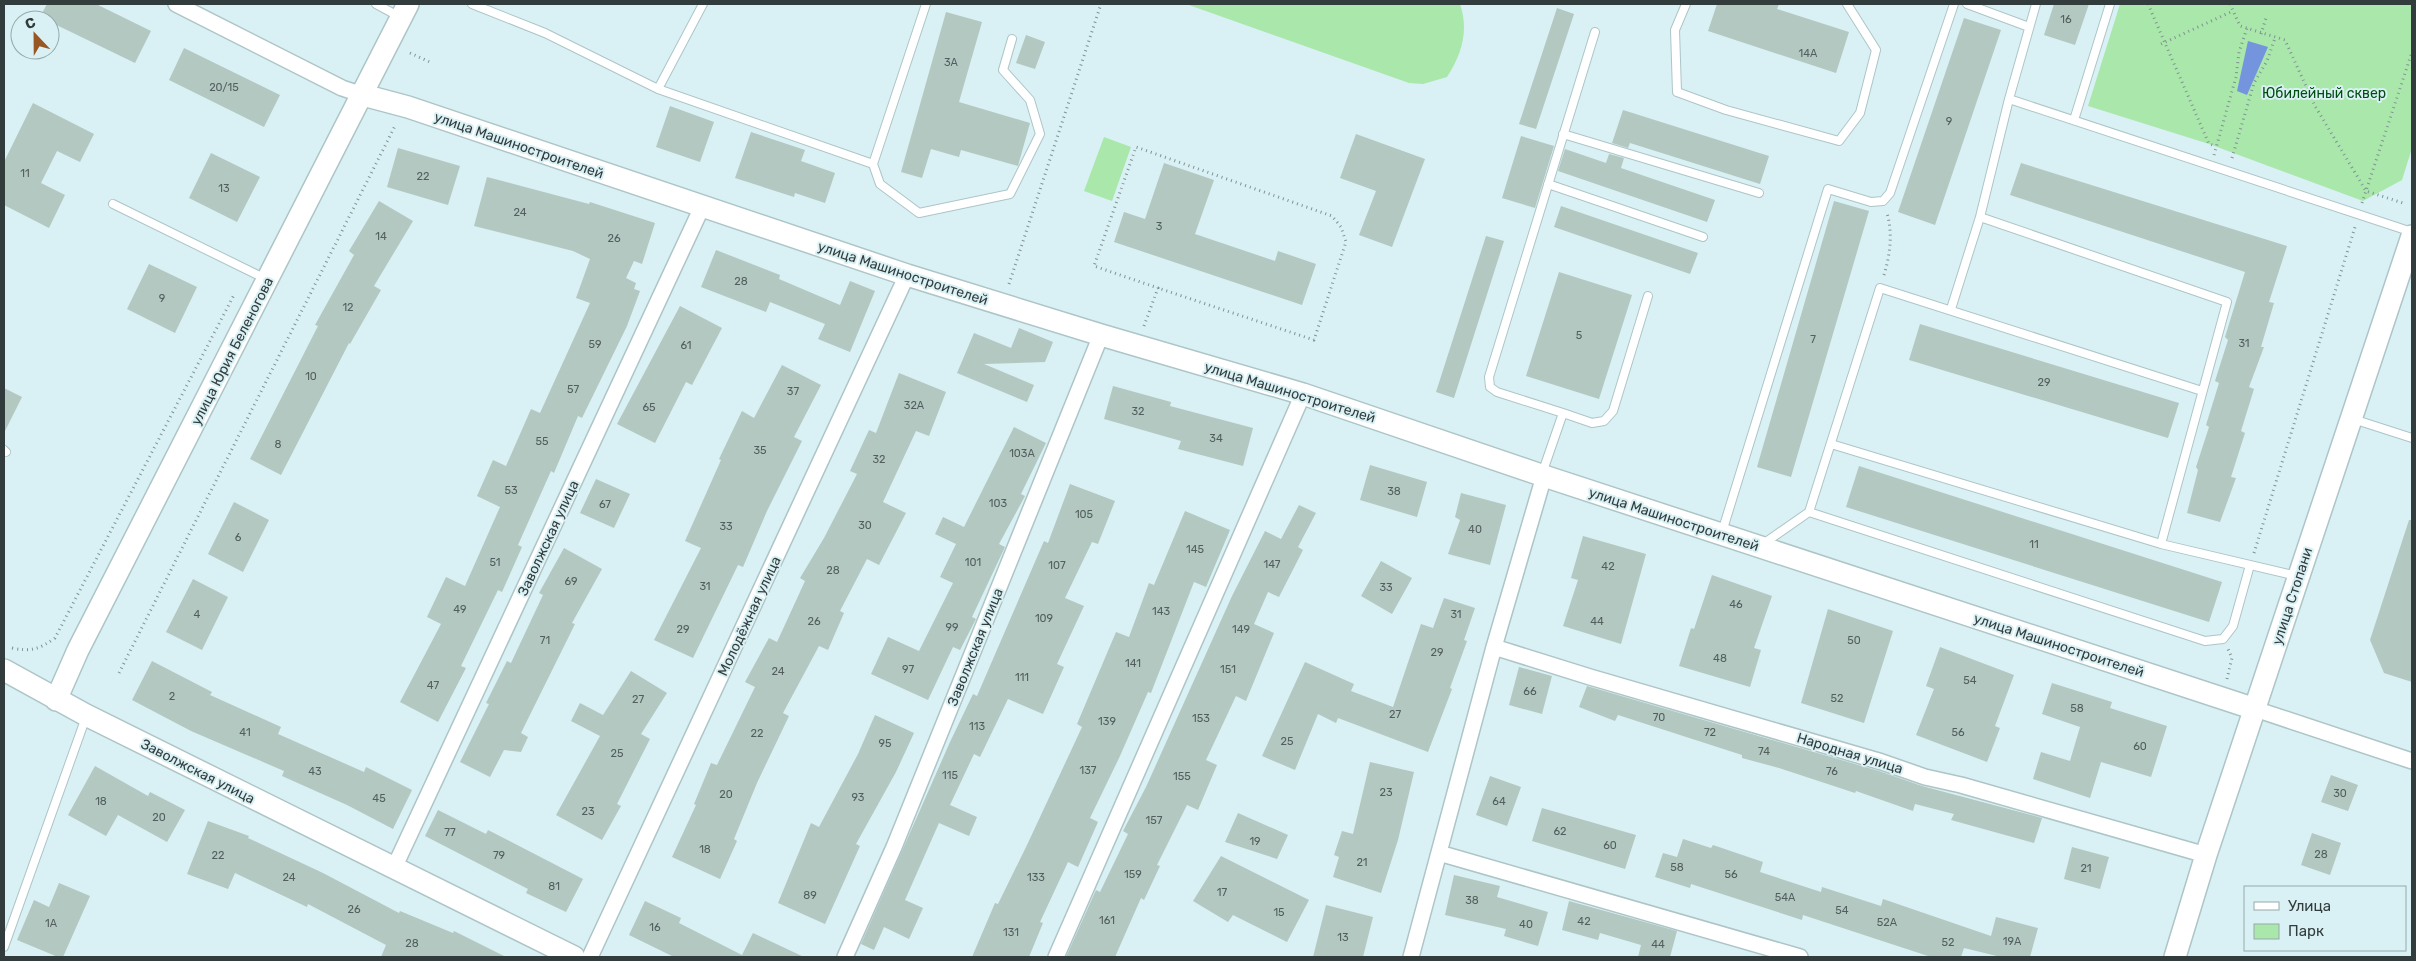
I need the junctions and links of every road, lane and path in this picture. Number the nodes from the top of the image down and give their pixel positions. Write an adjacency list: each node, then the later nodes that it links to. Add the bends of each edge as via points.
1 (176, 4): 30 (street, улица Машиностроителей, via 342,88)
2 (376, 4): 15 (lane)
3 (472, 4): 29 (lane, via 545,33)
4 (703, 4): 29 (lane)
5 (926, 4): 36 (lane)
6 (1101, 4): 56 (path)
7 (1686, 4): 8 (lane, via 1675,30 1677,92 1726,110 1839,142 1860,113 1876,50)
8 (1847, 4)
9 (1954, 4): 42 (lane, via 1890,192)
10 (1967, 4): 18 (lane)
11 (2036, 4): 18 (lane)
12 (2110, 4): 33 (lane)
13 (2148, 4): 24 (path)
14 (2230, 4): 16 (path)
15 (405, 11): 30 (street, улица Юрия Беленогова)
16 (2233, 11): 19 (path, via 2240,26); 24 (path)
17 (2267, 15): 21 (path)
18 (2029, 26): 31 (lane)
19 (2247, 28): 21 (path); 35 (path)
20 (1595, 32): 34 (lane)
21 (2261, 34): 22 (path)
22 (2275, 38): 38 (path, via 2252,89); 40 (path, via 2284,40 2315,106)
23 (1012, 39): 36 (lane, via 1003,70 1030,100 1040,134 1010,194 919,213 880,184)
24 (2165, 42): 25 (path); 35 (path, via 2209,144)
25 (2161, 44)
26 (2412, 52): 40 (path)
27 (410, 53): 28 (path)
28 (432, 64)
29 (658, 89): 36 (lane)
30 (363, 95): 46 (street, улица Машиностроителей, via 408,107); 55 (street, улица Юрия Беленогова)
31 (2009, 99): 33 (lane); 47 (lane)
32 (398, 120): 80 (path)
33 (2074, 120): 37 (lane)
34 (1564, 134): 39 (lane); 41 (lane)
35 (2216, 146): 37 (path)
36 (874, 164)
37 (2211, 165): 38 (lane)
38 (2229, 171): 49 (lane)
39 (1548, 184): 51 (lane); 65 (lane, via 1489,377 1490,387 1497,392)
40 (2366, 191): 43 (path); 44 (path)
41 (1759, 193)
42 (1883, 200): 58 (path, via 1891,234 1888,262); 71 (lane, via 1871,202 1828,189)
43 (2362, 203)
44 (2403, 203)
45 (113, 204): 52 (lane)
46 (702, 208): 54 (street, улица Машиностроителей); 88 (street, Заволжская улица)
47 (1980, 217): 60 (lane); 63 (lane, via 2228,302)
48 (2356, 224): 74 (path)
49 (2412, 232)
50 (2412, 236): 53 (street, улица Стопани)
51 (1702, 237)
52 (247, 270): 55 (lane); 78 (path, via 55,638 43,647 27,652)
53 (2407, 271): 66 (street, улица Стопани)
54 (907, 275): 62 (street, улица Машиностроителей); 91 (street, Молодёжная улица)
55 (268, 280): 82 (street, улица Юрия Беленогова, via 78,650)
56 (1009, 284)
57 (1158, 288): 57 (path, via 1094,266 1136,147 1332,216 1341,226 1346,242 1314,340); 61 (path)
58 (1880, 288): 60 (lane); 68 (lane)
59 (1648, 296): 65 (lane, via 1614,411 1604,421 1592,422)
60 (1951, 309): 63 (lane)
61 (1142, 329)
62 (1101, 335): 64 (street, улица Машиностроителей); 92 (street, Заволжская улица, via 894,847)
63 (2202, 391): 72 (lane)
64 (1303, 394): 69 (street, улица Машиностроителей); 93 (street)
65 (1563, 413): 69 (lane, via 1544,465)
66 (2351, 418): 67 (lane); 75 (street, улица Стопани)
67 (2412, 438)
68 (1831, 444): 70 (lane); 72 (lane)
69 (1544, 476): 71 (street, улица Машиностроителей); 77 (street)
70 (1809, 512): 73 (lane); 76 (lane, via 2205,641)
71 (1722, 534): 73 (street, улица Машиностроителей)
72 (2161, 544): 74 (lane)
73 (1759, 547): 83 (street, улица Машиностроителей)
74 (2250, 565): 75 (lane); 76 (lane, via 2233,626)
75 (2298, 577): 83 (street, улица Стопани)
76 (2223, 639): 81 (path, via 2232,658)
77 (1494, 647): 86 (street); 87 (street, Народная улица, via 1925,777)
78 (12, 648)
79 (4, 670): 82 (street, Заволжская улица)
80 (119, 673)
81 (2226, 680)
82 (56, 700): 84 (street, Заволжская улица)
83 (2255, 709): 85 (street, улица Машиностроителей); 87 (street, улица Стопани)
84 (86, 715): 88 (street, Заволжская улица); 89 (lane)
85 (2412, 760)
86 (1439, 853): 94 (street); 95 (street)
87 (2206, 855): 96 (street, улица Стопани)
88 (394, 868): 90 (street, Заволжская улица)
89 (4, 947)
90 (574, 957)
91 (590, 957)
92 (845, 957)
93 (1056, 957)
94 (1411, 957)
95 (1800, 957)
96 (2175, 957)

